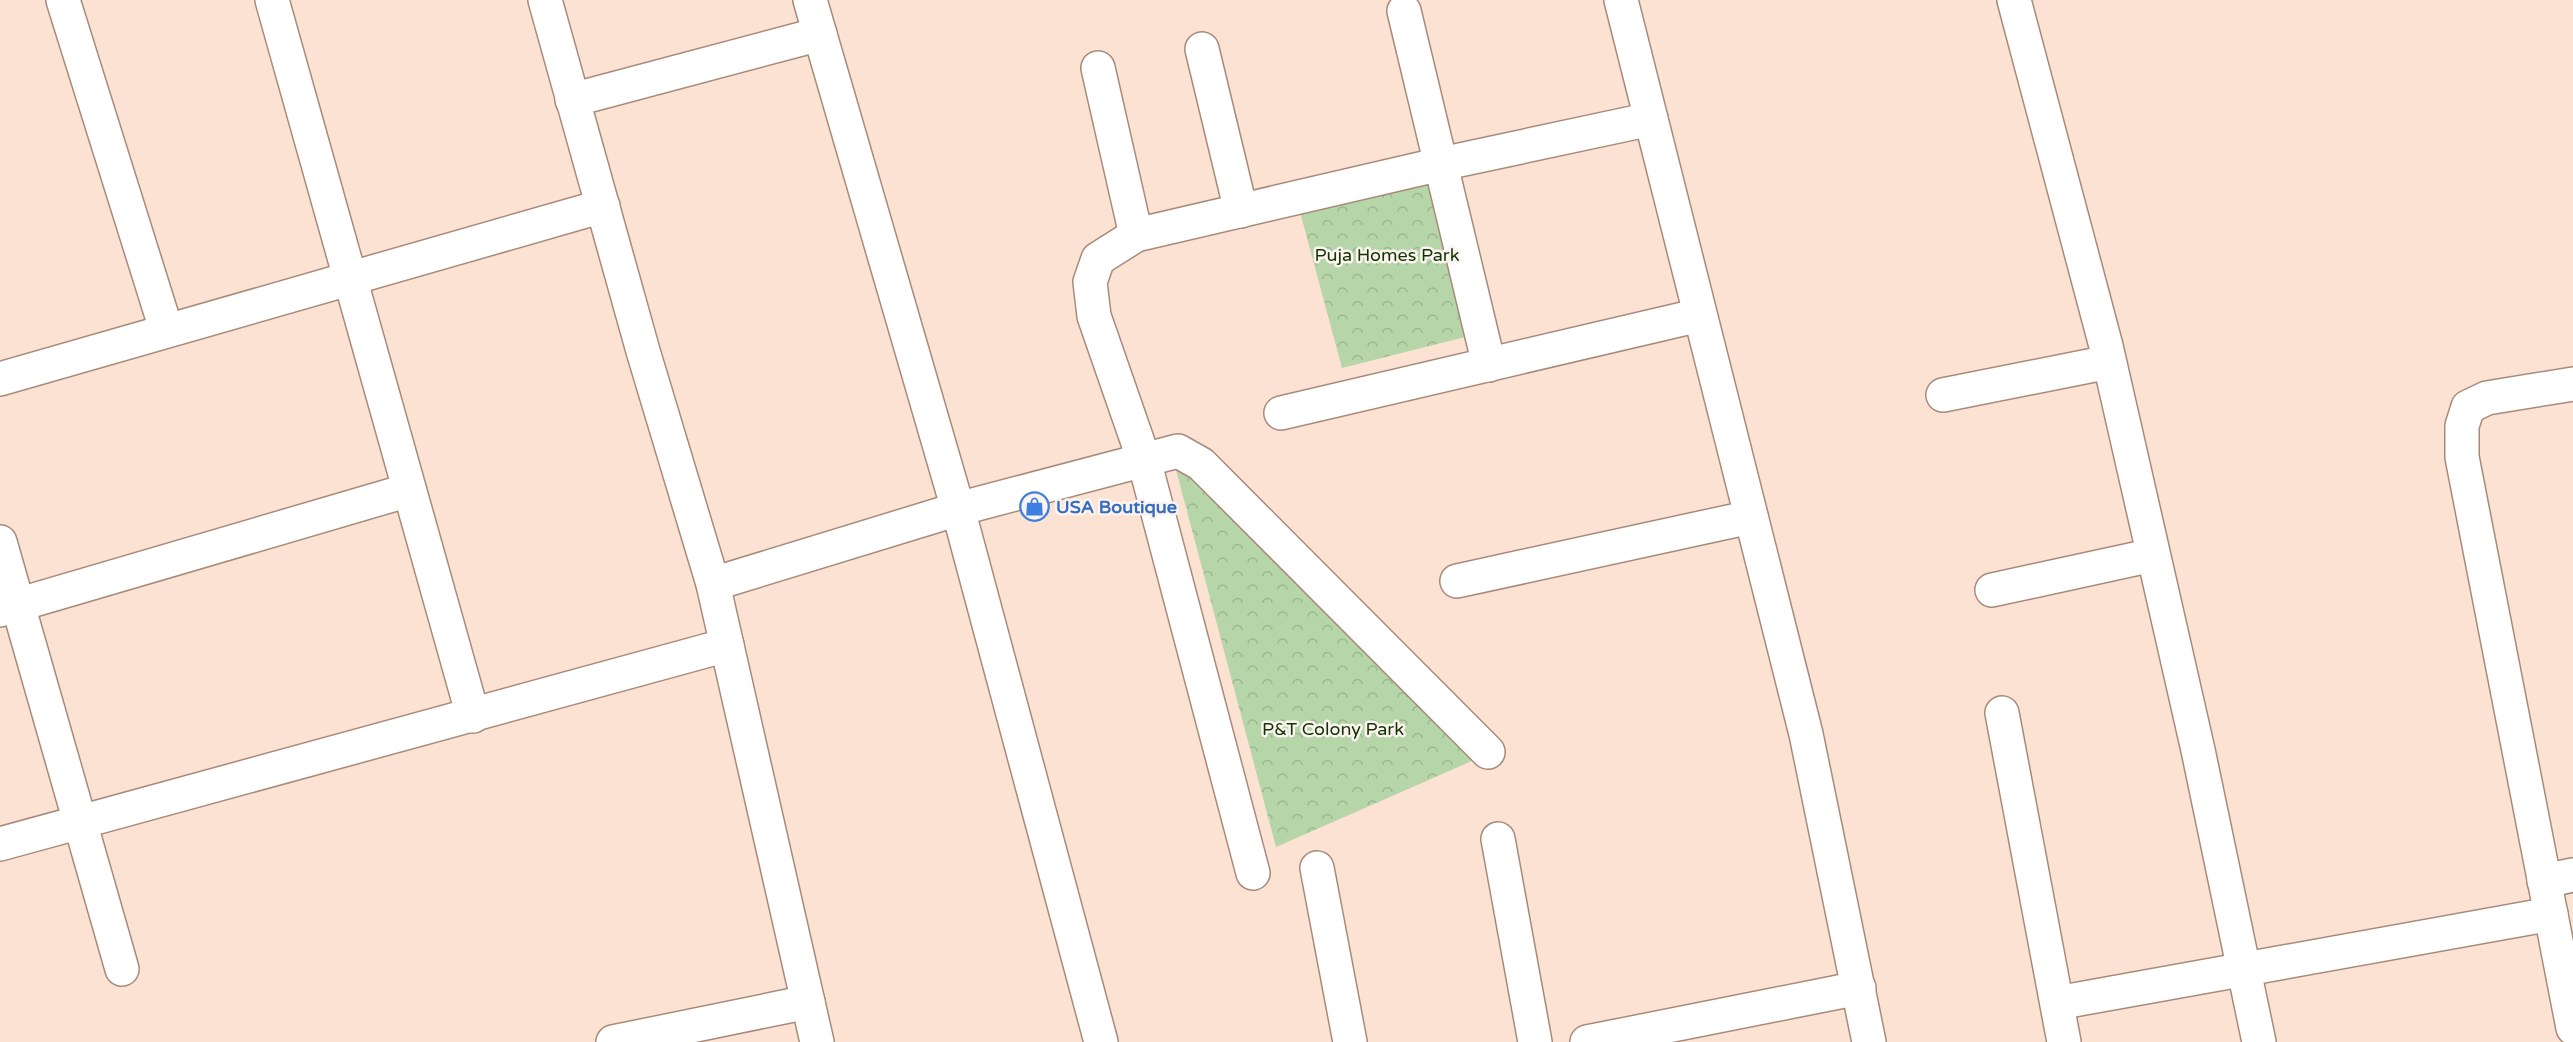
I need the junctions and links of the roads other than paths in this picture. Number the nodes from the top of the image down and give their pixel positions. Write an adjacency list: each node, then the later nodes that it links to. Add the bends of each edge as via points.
1 (63, 0): 19 (street)
2 (272, 0): 17 (street)
3 (545, 0): 11 (street)
4 (810, 0): 8 (street)
5 (1621, 0): 12 (street)
6 (2014, 0): 20 (street)
7 (1404, 11): 13 (street)
8 (820, 34): 11 (street); 28 (street)
9 (1202, 48): 15 (street)
10 (1098, 68): 16 (street)
11 (572, 99): 14 (street)
12 (1651, 119): 13 (street); 18 (street)
13 (1441, 164): 15 (street); 21 (street)
14 (603, 206): 17 (street); 33 (street)
15 (1241, 211): 16 (street)
16 (1136, 234): 26 (street, via 1098,259 1090,282 1094,316)
17 (350, 279): 19 (street); 27 (street)
18 (1700, 315): 21 (street); 29 (street)
19 (166, 329): 22 (street)
20 (2109, 362): 24 (street); 31 (street)
21 (1489, 366): 25 (street)
22 (0, 379)
23 (2573, 384): 45 (street, via 2487,398 2469,407 2462,426 2462,456)
24 (1943, 395)
25 (1281, 413)
26 (1144, 460): 28 (street); 39 (street, via 1178,451 1201,464); 44 (street)
27 (410, 490): 35 (street); 38 (street)
28 (958, 509): 33 (street); 55 (street)
29 (1751, 517): 32 (street); 49 (street, via 1802,719)
30 (0, 542): 35 (street)
31 (2154, 555): 34 (street); 48 (street)
32 (1457, 581)
33 (713, 584): 36 (street)
34 (1992, 590)
35 (9, 607): 40 (street)
36 (727, 645): 38 (street); 50 (street)
37 (2002, 713): 51 (street)
38 (473, 716): 40 (street)
39 (1488, 752)
40 (81, 823): 42 (street); 47 (street)
41 (1498, 839): 57 (street)
42 (0, 844)
43 (1317, 868): 56 (street)
44 (1253, 873)
45 (2559, 878): 46 (street)
46 (2550, 914): 48 (street); 52 (street)
47 (122, 969)
48 (2244, 970): 51 (street); 61 (street)
49 (1859, 988): 58 (street); 59 (street)
50 (808, 1002): 53 (street); 54 (street)
51 (2057, 1003): 60 (street)
52 (2573, 1028)
53 (613, 1042)
54 (817, 1042)
55 (1101, 1042)
56 (1350, 1042)
57 (1535, 1042)
58 (1587, 1042)
59 (1869, 1042)
60 (2064, 1042)
61 (2259, 1042)

